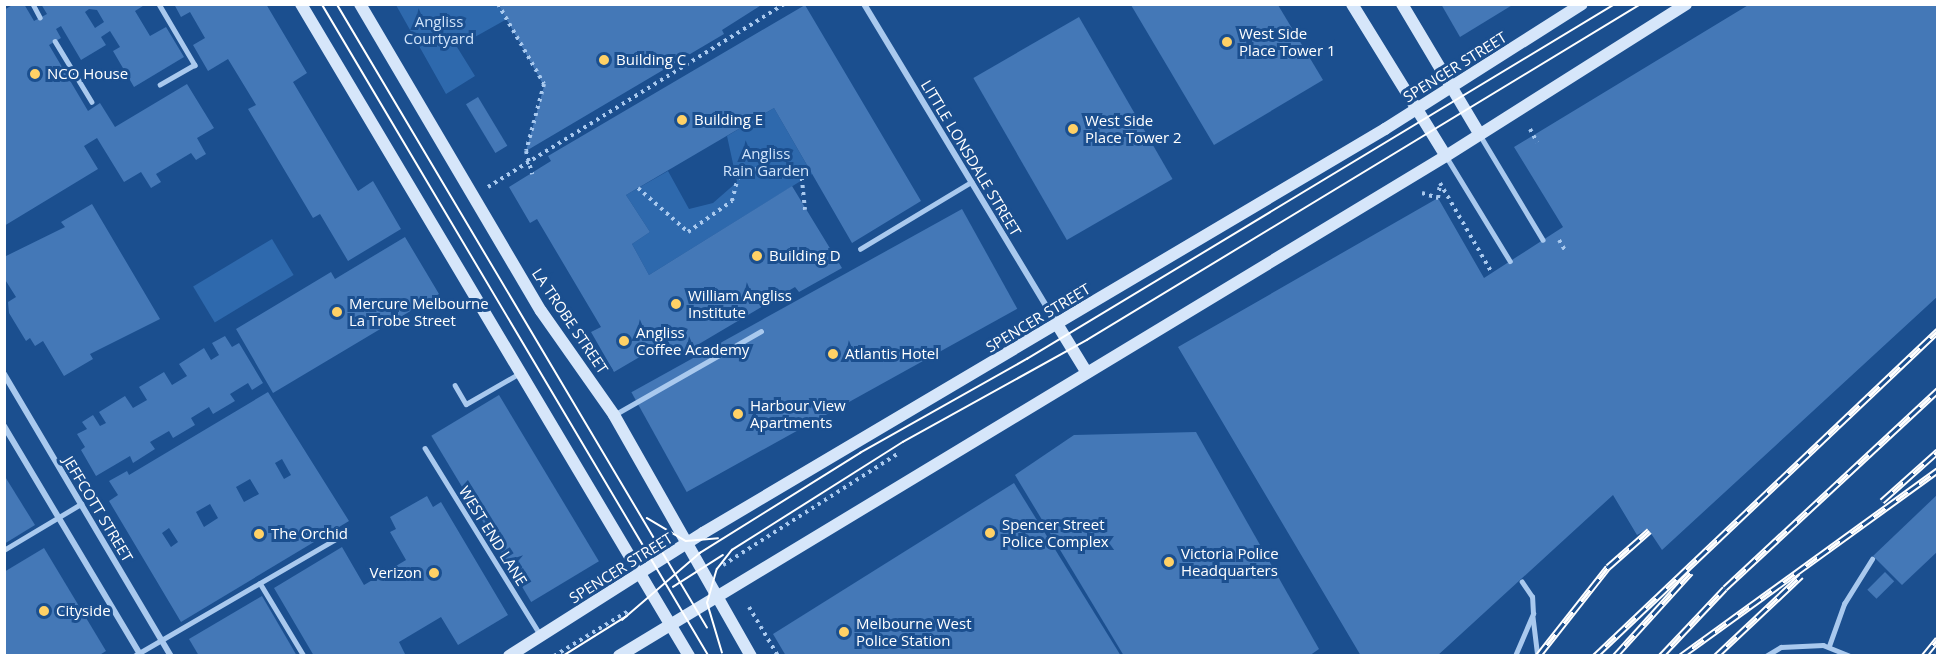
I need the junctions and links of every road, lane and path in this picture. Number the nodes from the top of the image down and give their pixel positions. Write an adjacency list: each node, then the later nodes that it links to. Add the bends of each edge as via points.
1 (33, 4): 12 (lane)
2 (159, 4): 14 (lane, via 195,65)
3 (302, 4): 35 (main road)
4 (360, 4): 27 (main road, LA TROBE STREET)
5 (498, 4): 22 (path, via 544,84)
6 (784, 4): 22 (path)
7 (864, 4): 24 (street, LITTLE LONSDALE STREET)
8 (1352, 4): 17 (main road)
9 (1402, 4): 15 (main road)
10 (1582, 4): 15 (main road, SPENCER STREET)
11 (1686, 4): 19 (main road)
12 (40, 17)
13 (55, 41): 16 (lane)
14 (160, 85)
15 (1451, 88): 17 (main road, SPENCER STREET); 19 (main road)
16 (92, 102)
17 (1417, 109): 21 (main road); 33 (main road, SPENCER STREET)
18 (1530, 129): 20 (path)
19 (1480, 135): 21 (main road); 29 (lane)
20 (1537, 142)
21 (1446, 156): 31 (lane); 36 (main road)
22 (526, 166): 23 (path); 27 (path)
23 (532, 174)
24 (971, 182): 30 (lane); 33 (street, LITTLE LONSDALE STREET)
25 (638, 188): 28 (path, via 688,232 732,201 740,169 801,170)
26 (1422, 193): 32 (path, via 1438,198 1440,183)
27 (475, 195): 39 (main road, LA TROBE STREET, via 541,310)
28 (805, 210)
29 (1543, 240)
30 (860, 249)
31 (1510, 261)
32 (1492, 273)
33 (1057, 324): 36 (main road); 46 (main road, SPENCER STREET)
34 (761, 330): 39 (lane)
35 (523, 371): 38 (lane, via 466,404); 50 (main road)
36 (1087, 373): 53 (main road)
37 (4, 374): 43 (street, JEFFCOTT STREET)
38 (455, 385)
39 (615, 415): 46 (main road, LA TROBE STREET)
40 (4, 426): 44 (street)
41 (425, 448): 58 (lane, WEST END LANE)
42 (899, 453): 49 (path)
43 (81, 504): 44 (lane); 59 (street, JEFFCOTT STREET)
44 (59, 518): 47 (lane); 61 (street)
45 (339, 537): 51 (lane)
46 (688, 544): 50 (main road, SPENCER STREET); 53 (main road, LA TROBE STREET)
47 (4, 550)
48 (1872, 559): 60 (lane, via 1844,604)
49 (723, 565)
50 (643, 572): 57 (main road); 58 (main road, SPENCER STREET)
51 (260, 582): 59 (lane); 63 (lane)
52 (1522, 582): 56 (lane, via 1532,597)
53 (718, 597): 57 (main road); 68 (main road, LA TROBE STREET)
54 (749, 607): 69 (path)
55 (630, 610): 65 (path)
56 (1533, 614): 70 (lane); 71 (lane)
57 (672, 625): 66 (main road); 67 (main road)
58 (541, 636): 64 (main road, SPENCER STREET)
59 (161, 640): 61 (lane); 62 (street, JEFFCOTT STREET)
60 (1828, 646): 72 (lane, via 1781,647); 73 (lane)
61 (138, 654)
62 (171, 656)
63 (304, 656)
64 (509, 656)
65 (554, 656)
66 (618, 656)
67 (689, 656)
68 (751, 656)
69 (778, 656)
70 (1515, 656)
71 (1538, 656)
72 (1766, 656)
73 (1850, 656)

